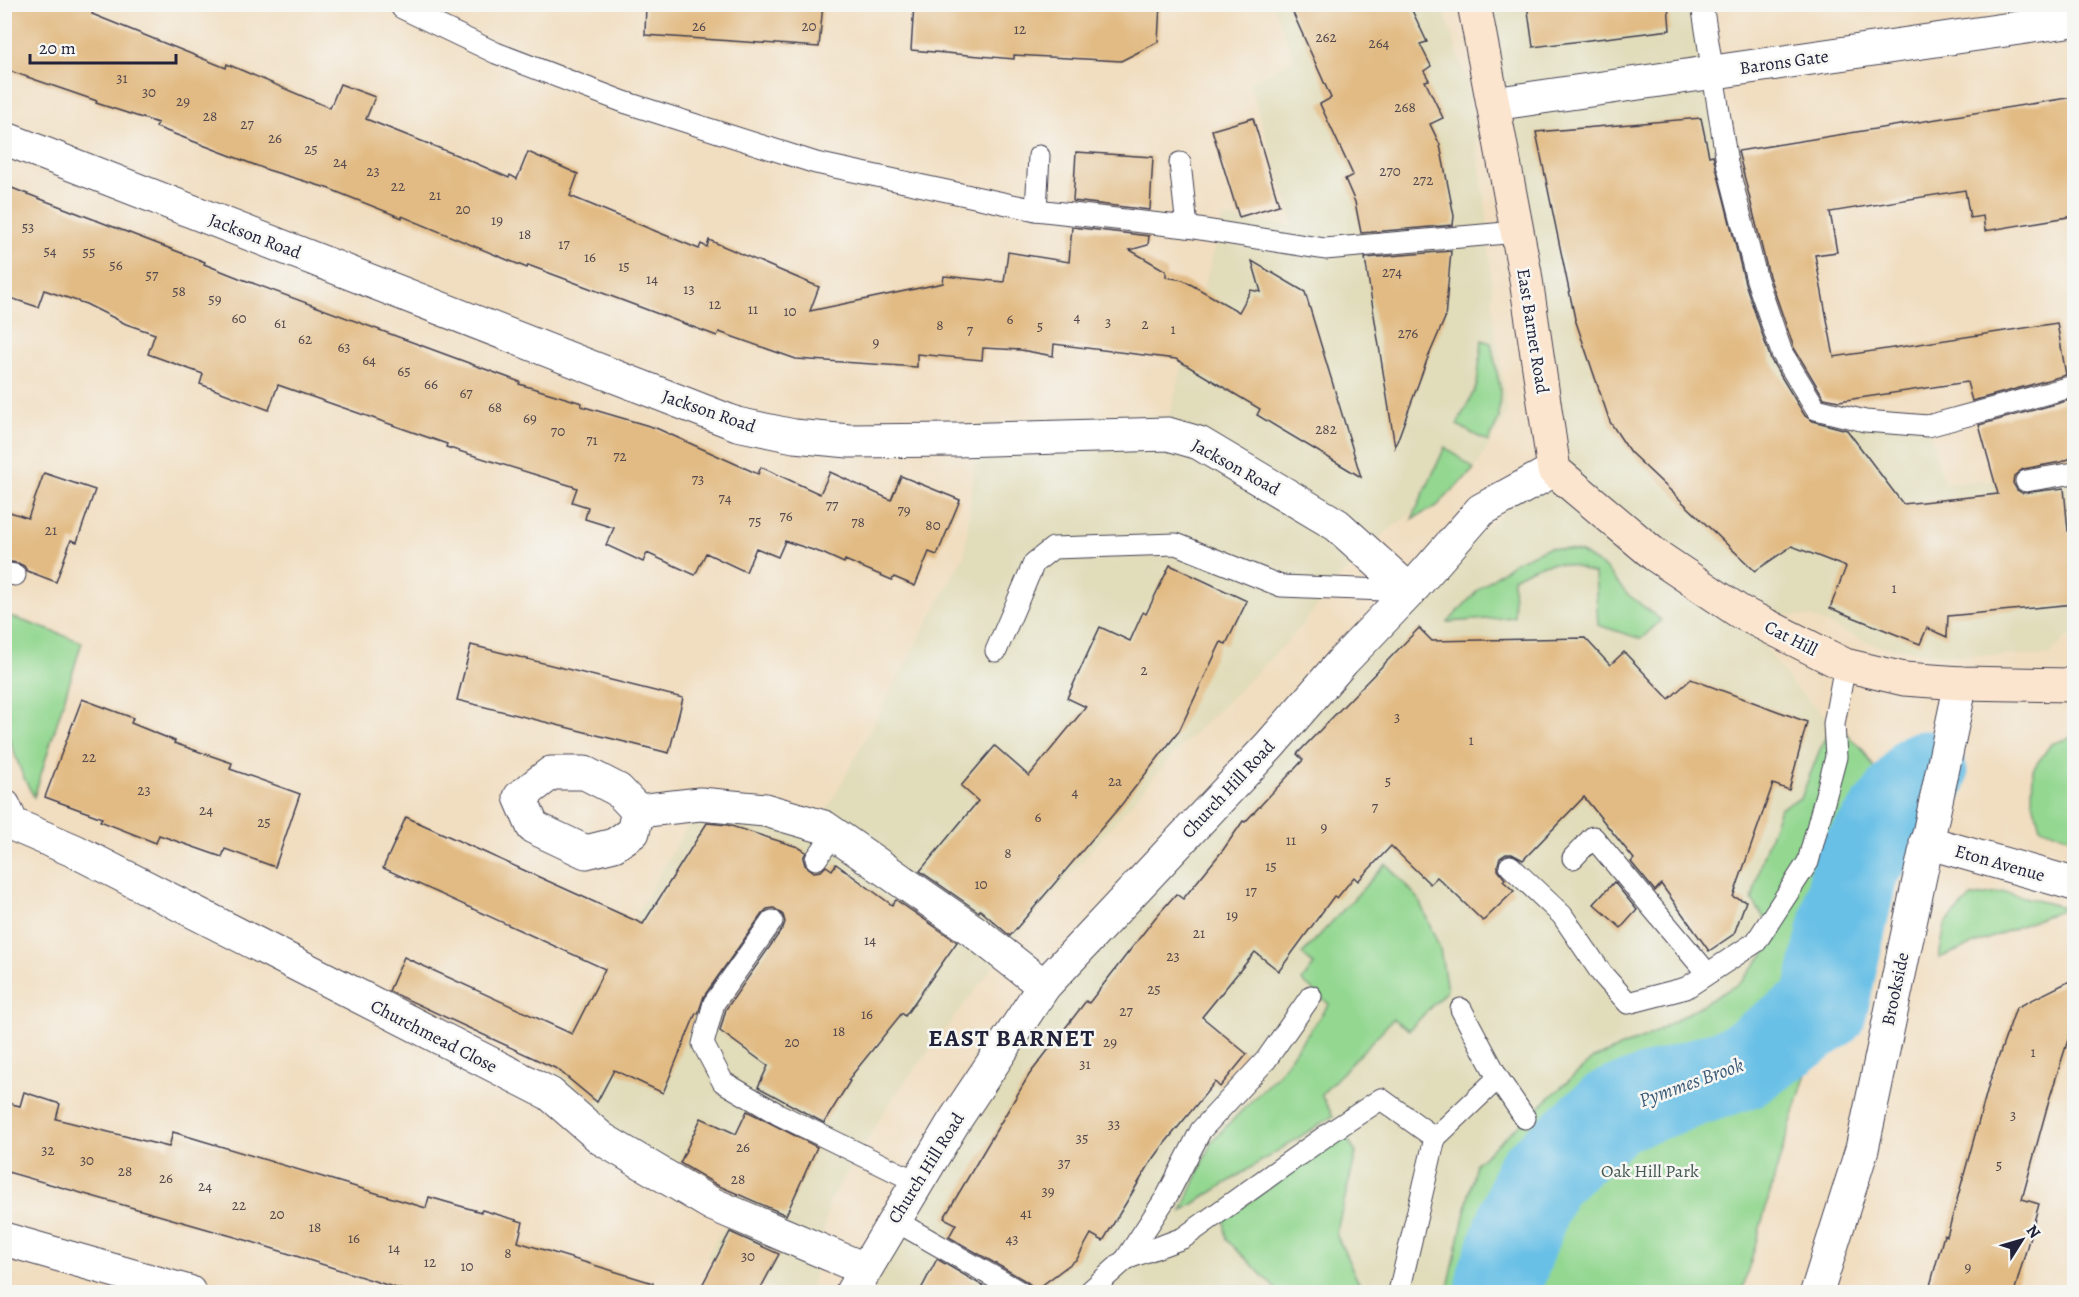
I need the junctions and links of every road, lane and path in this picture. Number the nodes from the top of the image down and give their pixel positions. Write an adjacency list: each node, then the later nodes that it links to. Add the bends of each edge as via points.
1 (400, 4): 10 (lane, via 496,53 624,102 816,164)
2 (1474, 4): 6 (main road, East Barnet Road)
3 (1702, 4): 5 (lane)
4 (2074, 20): 5 (street, Barons Gate)
5 (1711, 72): 6 (street, Barons Gate); 13 (lane, via 1727,163 1757,280 1782,353 1816,409 1865,421 1928,426)
6 (1493, 104): 12 (main road, East Barnet Road)
7 (4, 138): 17 (street, Jackson Road, via 737,424 794,436 849,441 1168,434 1199,443 1337,525)
8 (1039, 156): 10 (lane)
9 (1180, 164): 11 (lane)
10 (1036, 210): 11 (lane)
11 (1187, 227): 12 (lane, via 1325,249)
12 (1517, 232): 14 (main road, East Barnet Road)
13 (2074, 386)
14 (1554, 470): 17 (street, via 1481,510); 19 (main road, Cat Hill, via 1655,555 1740,612)
15 (2074, 473): 16 (lane)
16 (2026, 481)
17 (1410, 591): 18 (lane, via 1281,585 1176,543 1053,549 1034,563); 30 (street, Church Hill Road)
18 (996, 651)
19 (1845, 665): 20 (main road, Cat Hill, via 1904,679); 29 (lane, via 1834,724 1836,758 1808,862 1756,942)
20 (1961, 683): 21 (main road, Cat Hill); 24 (street, Brookside)
21 (2074, 685)
22 (638, 811): 30 (street, via 700,804 765,810 824,826 825,846 975,932)
23 (7, 818): 40 (street, Churchmead Close, via 550,1094 602,1140)
24 (1926, 842): 27 (street, Eton Avenue); 46 (street, Brookside, via 1862,1149)
25 (1573, 858): 29 (lane, via 1593,837)
26 (1510, 866): 29 (lane, via 1562,915 1602,974 1628,1003 1686,988)
27 (2074, 884)
28 (772, 921): 36 (lane, via 714,1003 704,1044 723,1082 778,1114)
29 (1707, 973)
30 (1044, 986): 36 (street, Church Hill Road)
31 (1311, 996): 39 (lane, via 1266,1060 1201,1130 1167,1196)
32 (1461, 1009): 33 (lane)
33 (1498, 1078): 34 (lane); 35 (lane)
34 (1525, 1118)
35 (1435, 1138): 39 (lane, via 1381,1099 1183,1238); 45 (lane)
36 (916, 1182): 37 (street, Church Hill Road)
37 (894, 1220): 40 (street, Church Hill Road); 43 (lane)
38 (4, 1239): 42 (street)
39 (1126, 1259): 41 (lane)
40 (858, 1281)
41 (1111, 1284): 44 (lane)
42 (189, 1293)
43 (1020, 1293)
44 (1089, 1293)
45 (1399, 1293)
46 (1817, 1293)

